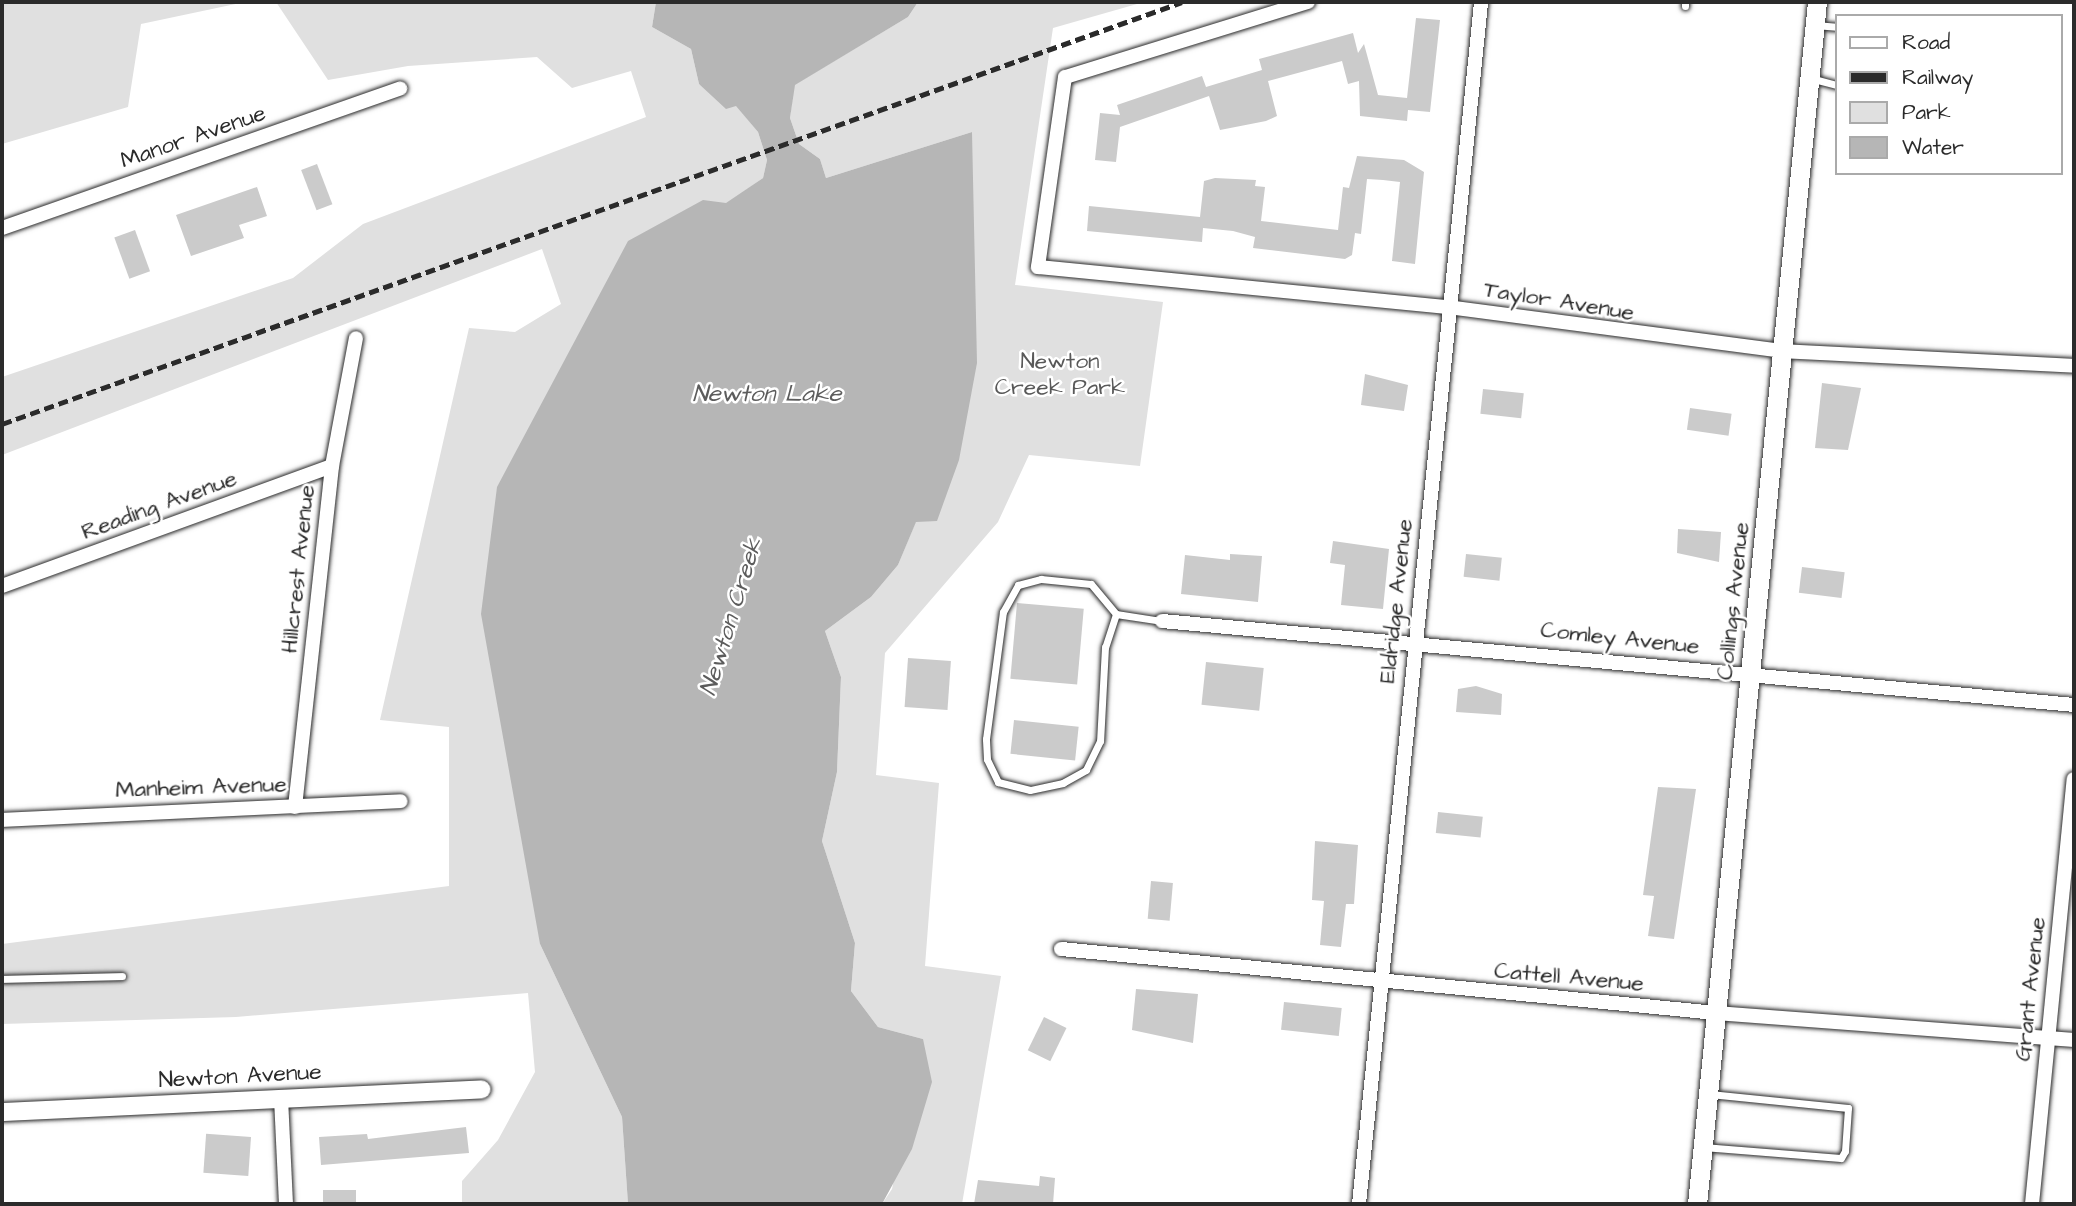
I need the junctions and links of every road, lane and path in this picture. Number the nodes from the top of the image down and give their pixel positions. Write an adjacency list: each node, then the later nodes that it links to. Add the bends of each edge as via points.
1 (1308, 2): 10 (street, Taylor Avenue, via 1065,77 1038,267)
2 (1481, 2): 10 (street, Eldridge Avenue)
3 (1817, 2): 4 (main road, Collings Avenue)
4 (1815, 25): 5 (lane); 6 (main road, Collings Avenue)
5 (1834, 27)
6 (1810, 77): 7 (lane); 12 (main road, Collings Avenue)
7 (1834, 84)
8 (400, 89): 9 (street, Manor Avenue)
9 (2, 228)
10 (1448, 307): 12 (street, Taylor Avenue); 18 (street, Eldridge Avenue)
11 (356, 338): 14 (street, Hillcrest Avenue)
12 (1782, 352): 13 (street, Taylor Avenue); 19 (main road, Collings Avenue)
13 (2074, 366)
14 (332, 466): 15 (street, Reading Avenue); 23 (street, Hillcrest Avenue)
15 (2, 586)
16 (1116, 614): 16 (lane, via 1103,592 1077,581 1029,581 1007,596 986,739 986,759 998,782 1030,790 1063,783 1086,770 1100,741 1105,647); 17 (lane)
17 (1162, 621): 18 (street, Comley Avenue)
18 (1415, 641): 19 (street, Comley Avenue); 28 (street, Eldridge Avenue)
19 (1750, 673): 20 (street, Comley Avenue); 29 (main road, Collings Avenue)
20 (2074, 705)
21 (2074, 779): 30 (street, Grant Avenue)
22 (401, 801): 23 (street, Manheim Avenue)
23 (295, 807): 24 (street, Manheim Avenue)
24 (2, 820)
25 (1061, 949): 28 (street, Cattell Avenue)
26 (122, 976): 27 (lane)
27 (2, 979)
28 (1381, 983): 29 (street, Cattell Avenue); 38 (street, Eldridge Avenue)
29 (1716, 1013): 30 (street, Cattell Avenue); 33 (main road, Collings Avenue)
30 (2048, 1038): 31 (street, Cattell Avenue); 40 (street, Grant Avenue)
31 (2074, 1040)
32 (481, 1089): 34 (street, Newton Avenue)
33 (1708, 1094): 36 (main road, Collings Avenue); 36 (lane, via 1848,1108 1845,1151 1841,1158)
34 (281, 1098): 35 (street, Newton Avenue); 37 (street)
35 (2, 1112)
36 (1702, 1147): 39 (main road, Collings Avenue)
37 (286, 1204)
38 (1359, 1204)
39 (1697, 1204)
40 (2032, 1204)

